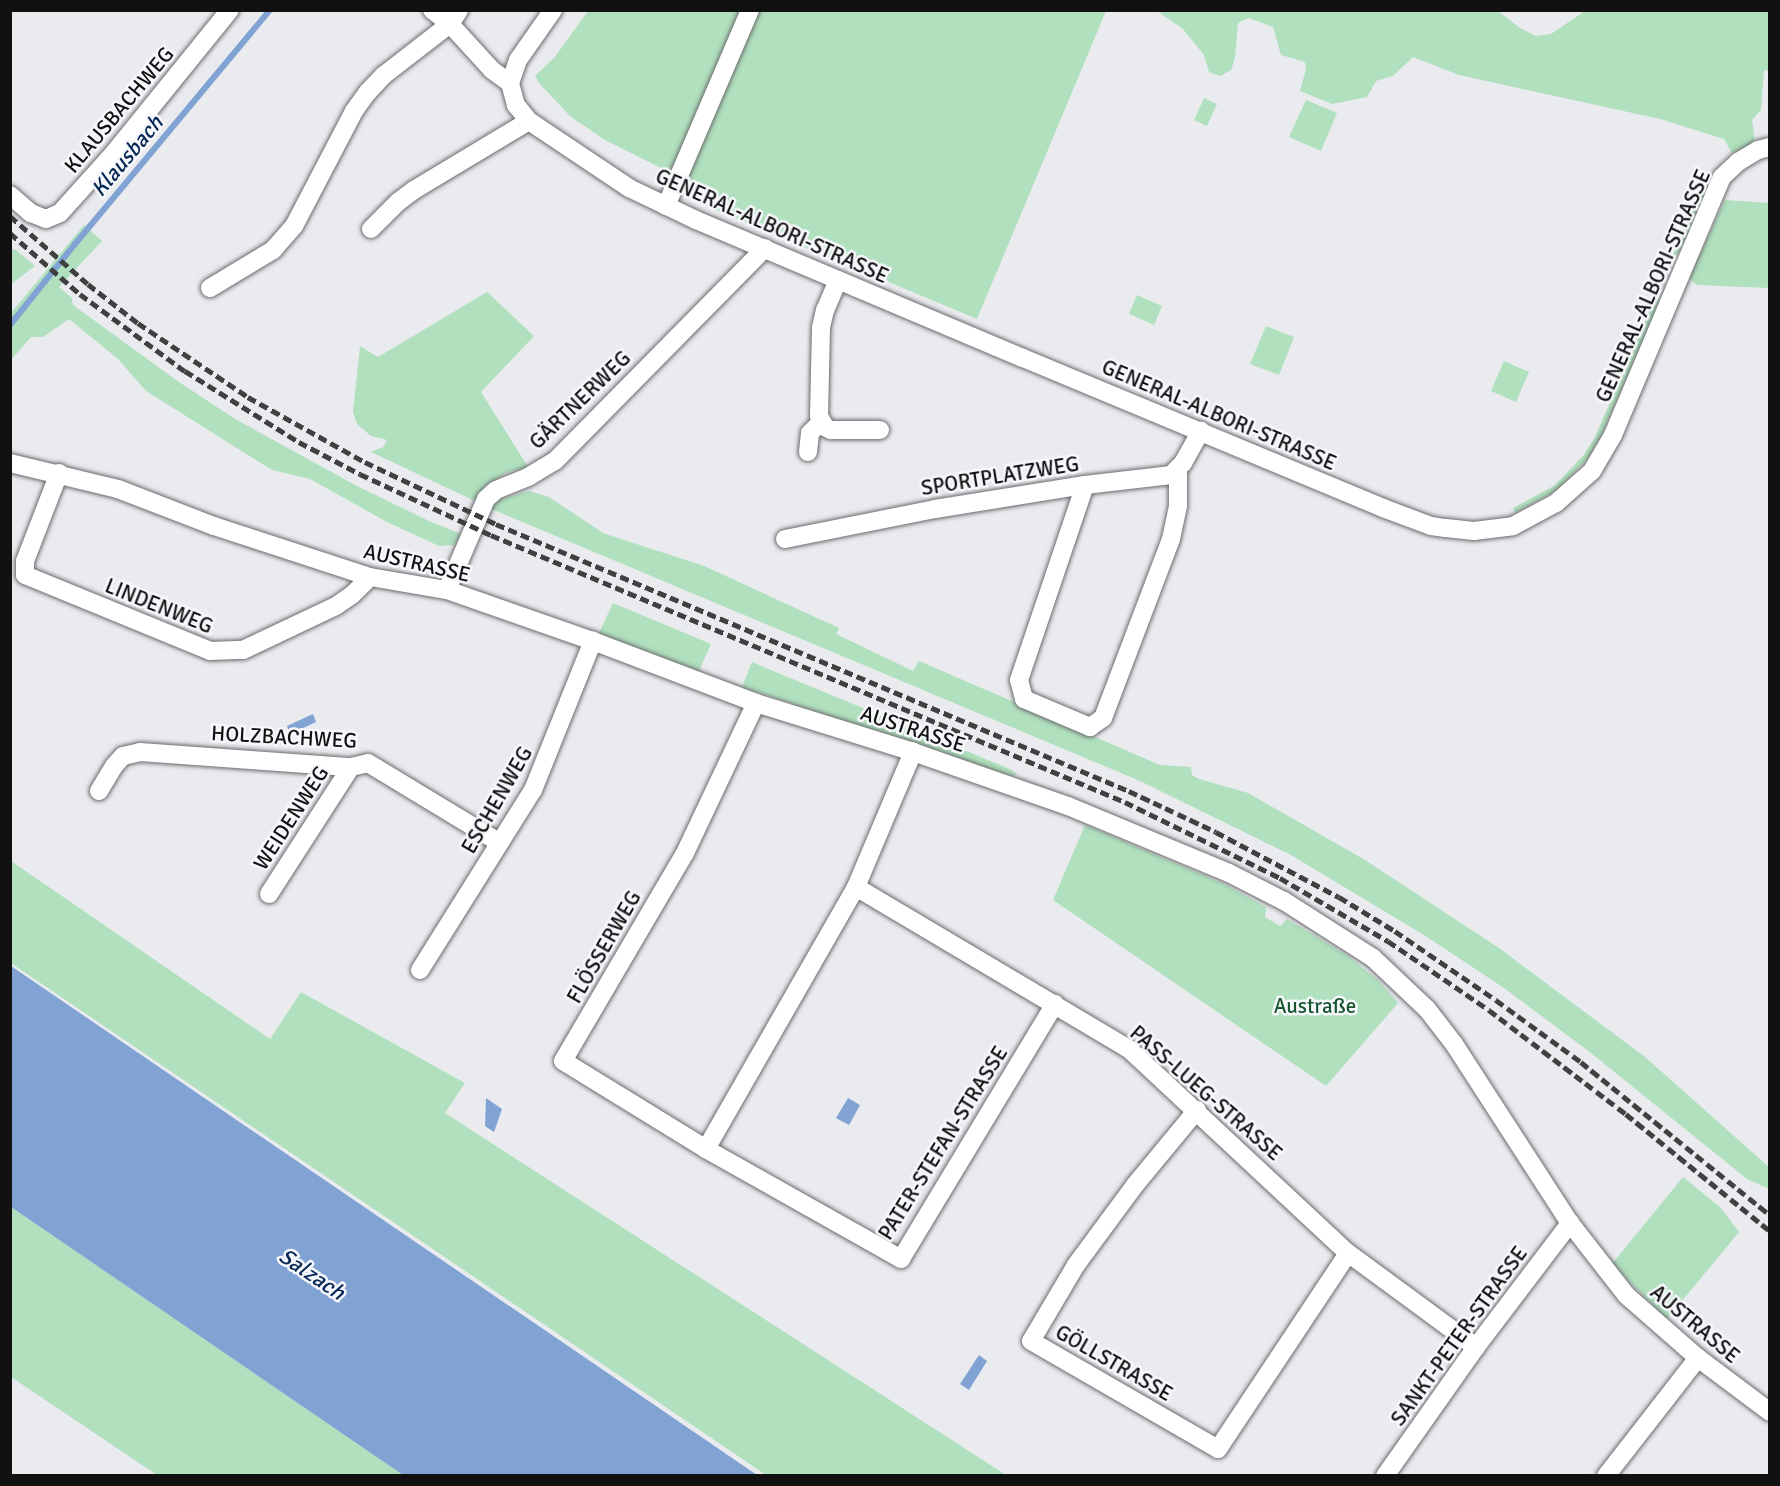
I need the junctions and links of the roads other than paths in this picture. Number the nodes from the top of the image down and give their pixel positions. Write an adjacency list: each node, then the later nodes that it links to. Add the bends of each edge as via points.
1 (230, 10): 9 (street, KLAUSBACHWEG, via 60,213 46,219 31,213)
2 (432, 10): 5 (street)
3 (553, 10): 6 (street, via 518,60)
4 (750, 10): 10 (street)
5 (454, 17): 6 (street, via 492,70); 14 (street, via 368,92 354,111 294,226 273,250)
6 (510, 82): 7 (street, GENERAL-ALBORI-STRASSE, via 516,105)
7 (529, 121): 10 (street, GENERAL-ALBORI-STRASSE, via 629,188); 11 (street, via 414,190)
8 (1770, 147): 17 (street, GENERAL-ALBORI-STRASSE, via 1738,162 1722,177 1608,445 1581,483 1540,513 1512,526 1474,531 1431,526)
9 (10, 195)
10 (666, 206): 12 (street, GENERAL-ALBORI-STRASSE)
11 (371, 229)
12 (765, 248): 13 (street, GENERAL-ALBORI-STRASSE); 25 (street, GÄRTNERWEG, via 555,461 496,490 486,500)
13 (838, 280): 15 (street, via 821,328); 17 (street, GENERAL-ALBORI-STRASSE)
14 (210, 288)
15 (821, 422): 16 (street, via 838,431); 18 (street, via 810,433)
16 (880, 430)
17 (1201, 431): 20 (street)
18 (808, 452)
19 (10, 463): 21 (street, AUSTRASSE)
20 (1178, 470): 22 (street, SPORTPLATZWEG, via 1171,475); 22 (street, via 1178,505 1171,539 1103,718 1090,727 1024,699 1019,680)
21 (59, 473): 24 (street, AUSTRASSE, via 118,489 214,526); 24 (street, LINDENWEG, via 26,561 25,575 210,651 243,650 336,606)
22 (1084, 485): 23 (street, SPORTPLATZWEG, via 934,509)
23 (785, 539)
24 (370, 577): 25 (street, AUSTRASSE)
25 (447, 590): 26 (street, AUSTRASSE)
26 (593, 641): 27 (street, AUSTRASSE); 31 (street, ESCHENWEG, via 533,790)
27 (756, 703): 28 (street, AUSTRASSE); 37 (street, FLÖSSERWEG, via 685,853 563,1061)
28 (914, 752): 32 (street); 38 (street, AUSTRASSE, via 1068,806 1229,873 1316,920 1374,958 1436,1019)
29 (351, 767): 30 (street, HOLZBACHWEG, via 140,752 123,756); 31 (street, HOLZBACHWEG, via 368,763); 33 (street, WEIDENWEG)
30 (99, 791)
31 (500, 843): 34 (street, ESCHENWEG)
32 (856, 887): 35 (street, PASS-LUEG-STRASSE); 37 (street)
33 (269, 894)
34 (420, 970)
35 (1055, 1004): 36 (street, PASS-LUEG-STRASSE, via 1130,1050); 37 (street, PATER-STEFAN-STRASSE, via 901,1259)
36 (1197, 1110): 39 (street, PASS-LUEG-STRASSE); 39 (street, GÖLLSTRASSE, via 1076,1265 1031,1341 1218,1449)
37 (706, 1149)
38 (1570, 1223): 40 (street, SANKT-PETER-STRASSE); 41 (street, AUSTRASSE, via 1626,1295)
39 (1348, 1253): 40 (street, PASS-LUEG-STRASSE)
40 (1476, 1347): 43 (street, SANKT-PETER-STRASSE)
41 (1698, 1358): 42 (street, AUSTRASSE); 44 (street)
42 (1770, 1412)
43 (1385, 1476)
44 (1606, 1476)

